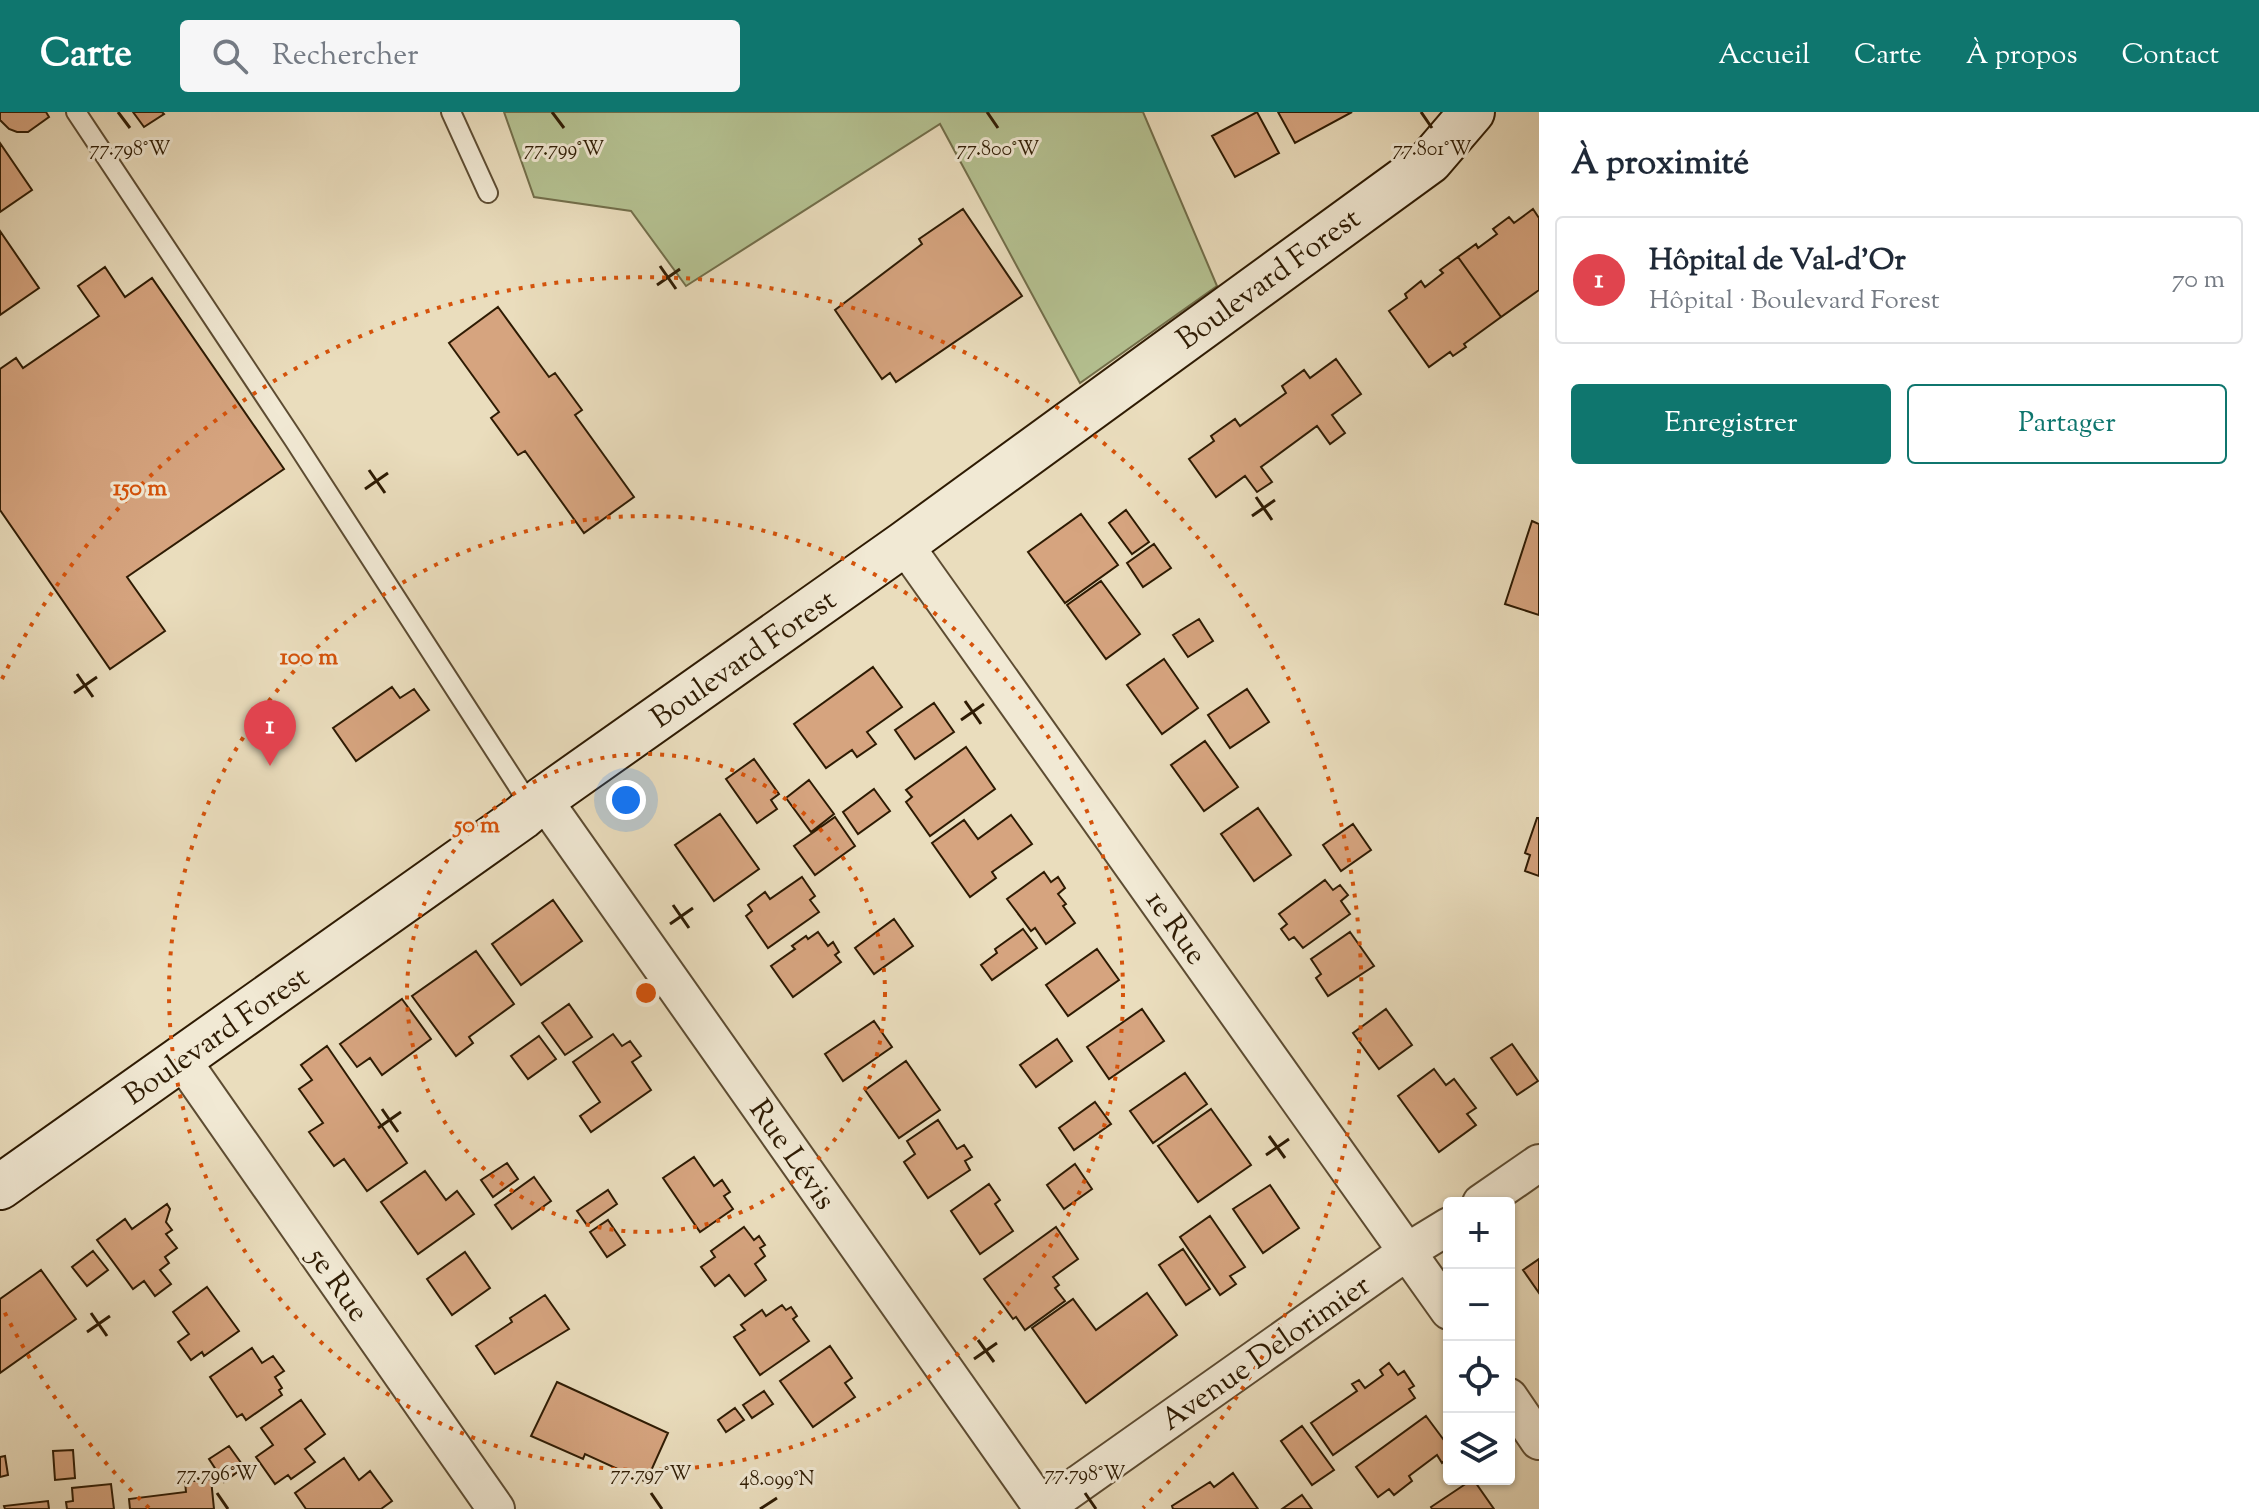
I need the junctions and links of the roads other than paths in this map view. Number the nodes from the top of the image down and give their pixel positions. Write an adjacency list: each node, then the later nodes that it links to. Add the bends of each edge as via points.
1 (451, 112): 4 (lane)
2 (1472, 112): 5 (street, Boulevard Forest, via 1430,161)
3 (79, 113): 6 (lane)
4 (488, 193)
5 (904, 544): 6 (street, Boulevard Forest); 12 (street, 1e Rue)
6 (538, 803): 7 (street, Boulevard Forest); 17 (street, Rue Lévis)
7 (182, 1060): 9 (street, Boulevard Forest); 16 (street, 5e Rue)
8 (1539, 1163): 10 (street)
9 (0, 1187)
10 (1490, 1197)
11 (1443, 1230): 12 (street, Avenue Delorimier)
12 (1408, 1251): 13 (street, 1e Rue); 17 (street, Avenue Delorimier)
13 (1443, 1302)
14 (1515, 1406): 15 (street)
15 (1539, 1441)
16 (496, 1509)
17 (1043, 1509)

